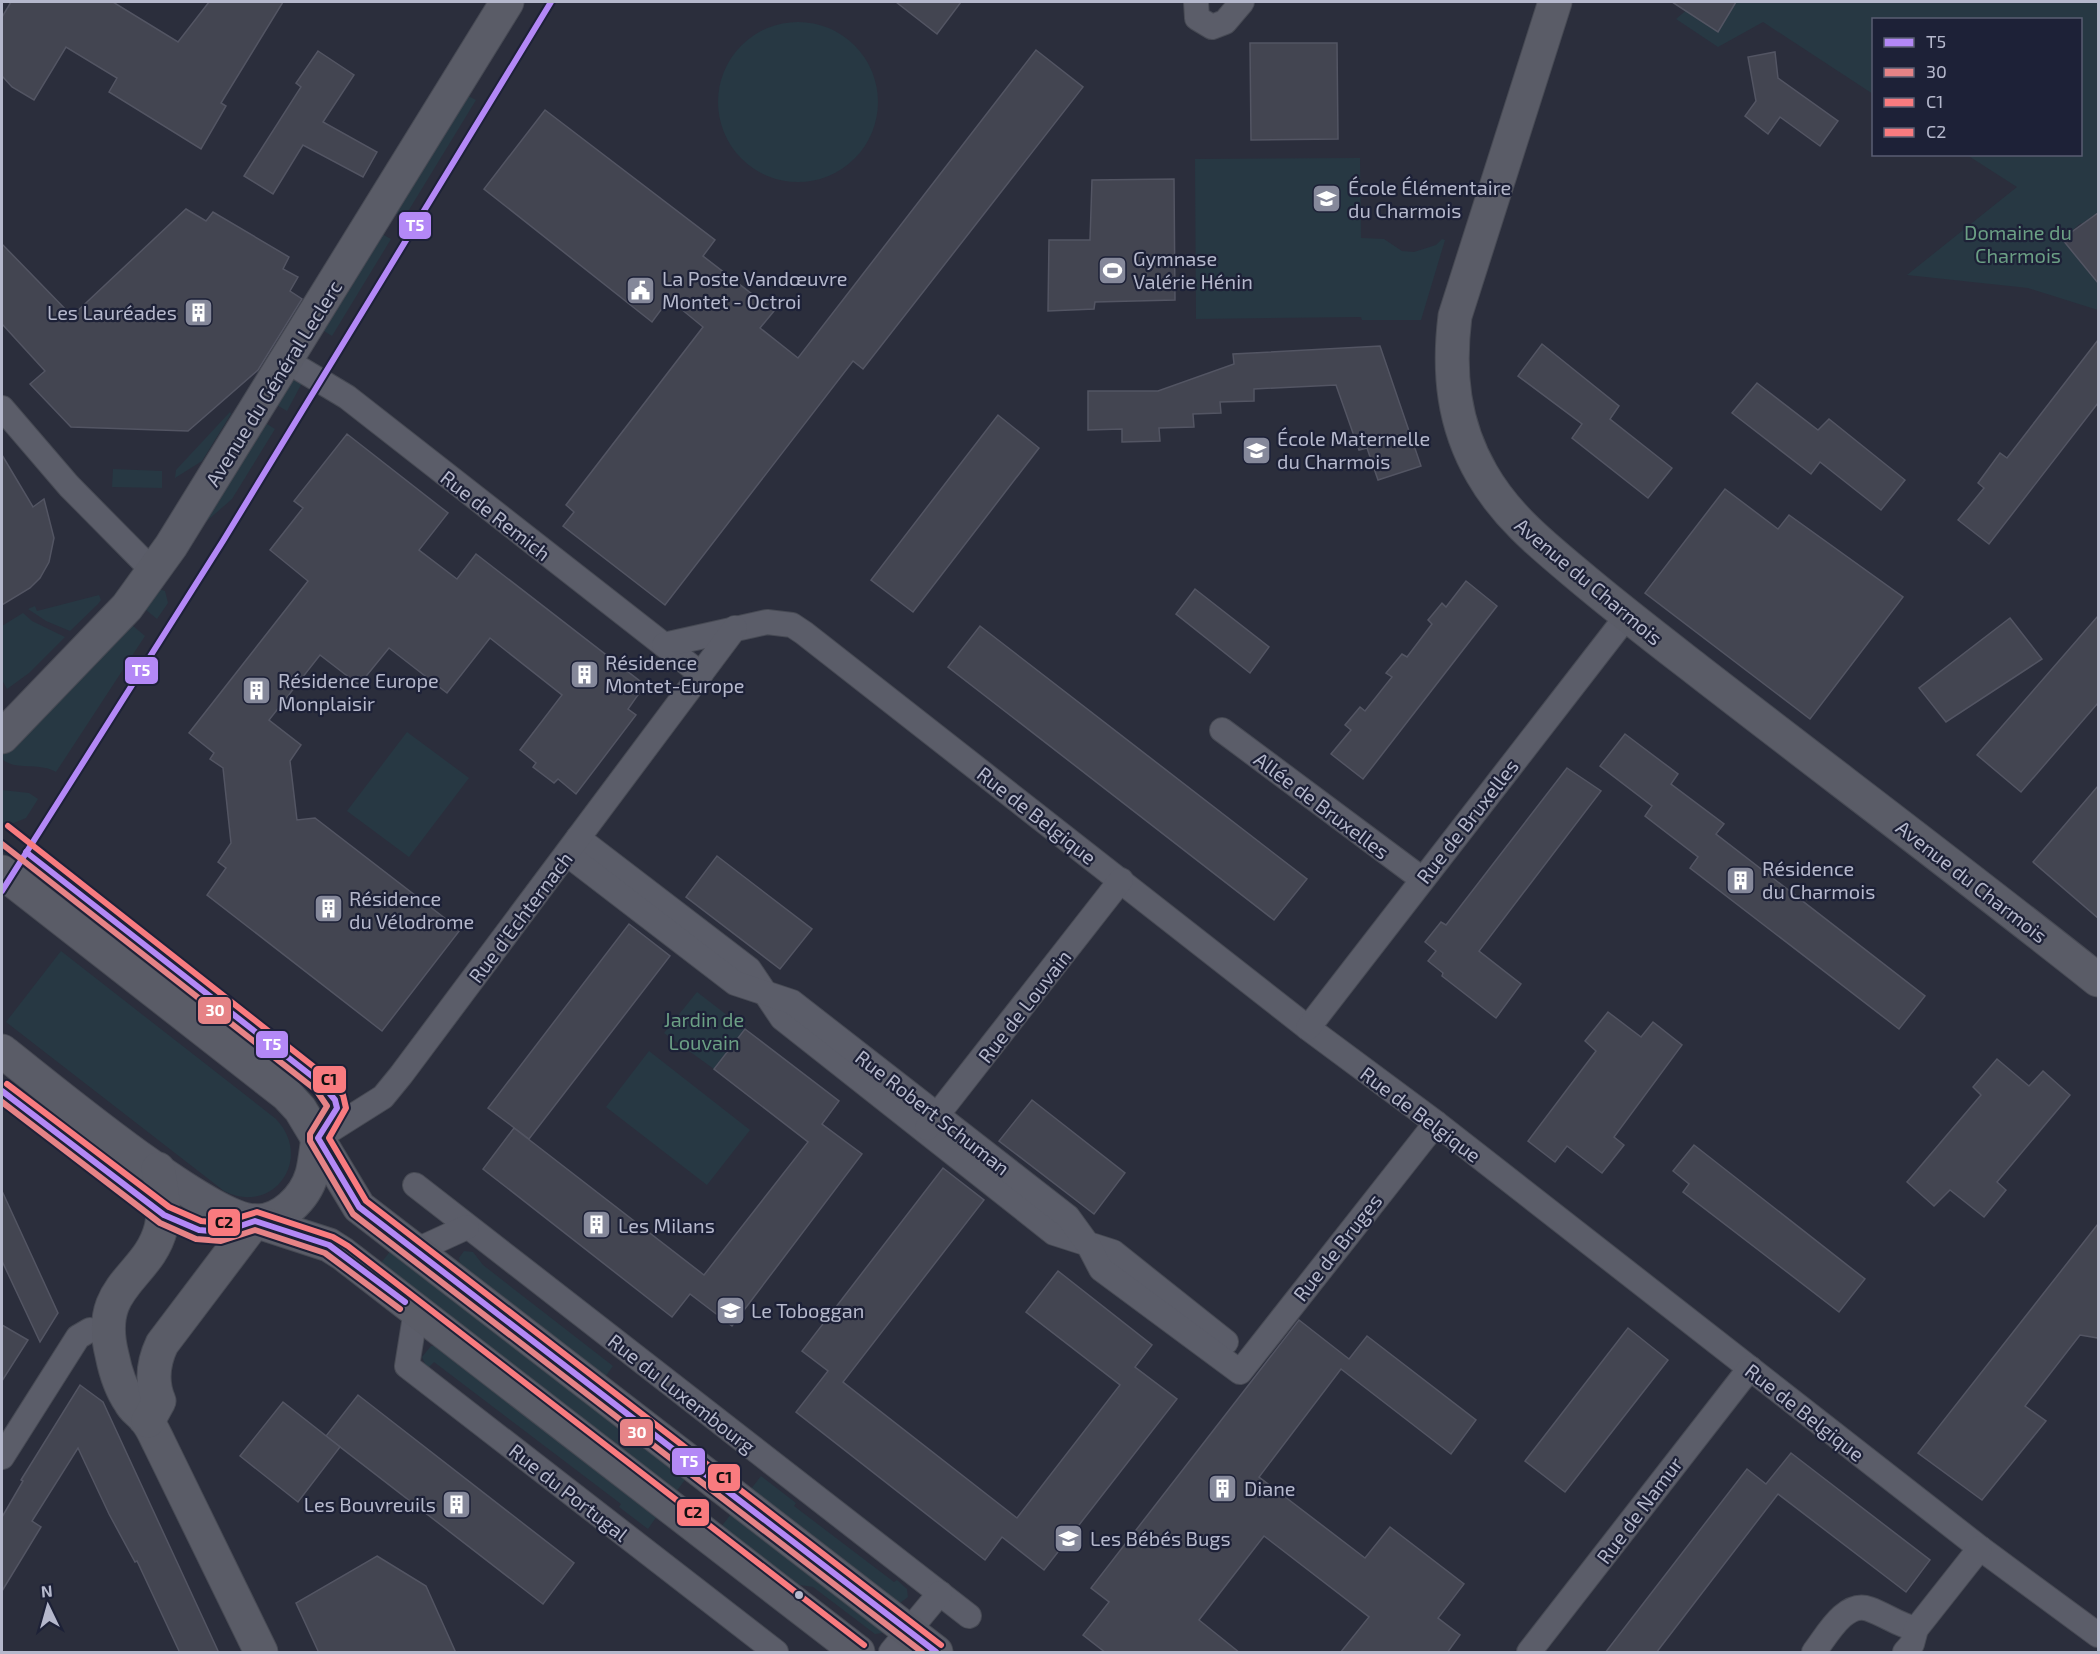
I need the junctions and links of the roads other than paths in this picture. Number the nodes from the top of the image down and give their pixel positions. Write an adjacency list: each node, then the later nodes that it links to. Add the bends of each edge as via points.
1 (507, 2): 5 (main road, Avenue du Général Leclerc)
2 (1196, 2): 3 (street, via 1197,18 1212,27 1226,22)
3 (1242, 2)
4 (1555, 2): 8 (main road, Avenue du Charmois, via 1460,295 1451,354 1454,396 1459,423 1478,467 1510,514)
5 (287, 361): 7 (main road, Avenue du Général Leclerc); 10 (street, Rue de Remich, via 347,397)
6 (2, 408): 7 (street, via 69,486)
7 (153, 572): 13 (main road, Avenue du Général Leclerc, via 127,607)
8 (1627, 616): 16 (street, Rue de Bruxelles); 18 (main road, Avenue du Charmois)
9 (735, 628): 10 (street, Rue de Belgique); 11 (street); 17 (street, Rue de Belgique, via 767,622 792,625)
10 (664, 645): 11 (street, Rue de Remich)
11 (701, 674): 14 (street, Rue d'Echternach)
12 (1222, 730): 16 (street, Allée de Bruxelles)
13 (2, 738)
14 (573, 846): 22 (street, Rue Robert Schuman, via 735,983 765,995 782,1018); 23 (street, Rue d'Echternach, via 383,1097)
15 (2, 872): 23 (main road, via 287,1095)
16 (1422, 879): 19 (street, Rue de Bruxelles)
17 (1121, 880): 19 (street, Rue de Belgique); 22 (street, Rue de Louvain)
18 (2098, 980)
19 (1308, 1028): 21 (street, Rue de Belgique)
20 (2, 1051): 24 (main road)
21 (1436, 1123): 32 (street, Rue de Bruges); 33 (street, Rue de Belgique)
22 (931, 1124): 32 (street, Rue Robert Schuman, via 1054,1233 1113,1252)
23 (318, 1138): 26 (main road, via 312,1175 300,1196 278,1216); 28 (main road, via 359,1207)
24 (158, 1169): 26 (main road, via 217,1209); 30 (main road, via 163,1195 161,1228 148,1253 117,1292)
25 (415, 1185): 27 (street, Rue du Luxembourg)
26 (255, 1221): 29 (main road, via 329,1245); 31 (main road, via 170,1331)
27 (467, 1227): 28 (street); 37 (street, Rue du Luxembourg)
28 (417, 1250): 41 (main road)
29 (416, 1310): 43 (street, Rue du Portugal, via 407,1366); 44 (main road)
30 (109, 1333): 31 (main road); 34 (main road, via 112,1355 130,1404); 35 (street, via 90,1330 78,1337)
31 (157, 1356): 34 (main road, via 154,1377 159,1401)
32 (1245, 1366)
33 (1750, 1368): 36 (street, Rue de Belgique); 46 (street, Rue de Namur)
34 (148, 1421): 42 (main road)
35 (2, 1457)
36 (1980, 1548): 39 (street); 40 (street, Rue de Belgique)
37 (940, 1593): 38 (street, Rue du Luxembourg); 41 (street)
38 (969, 1616)
39 (1916, 1629): 47 (street, via 1867,1608 1855,1608 1844,1614); 48 (street)
40 (2098, 1635)
41 (900, 1642): 45 (main road)
42 (261, 1653)
43 (776, 1653)
44 (858, 1653)
45 (936, 1653)
46 (1529, 1653)
47 (1814, 1653)
48 (1905, 1653)

